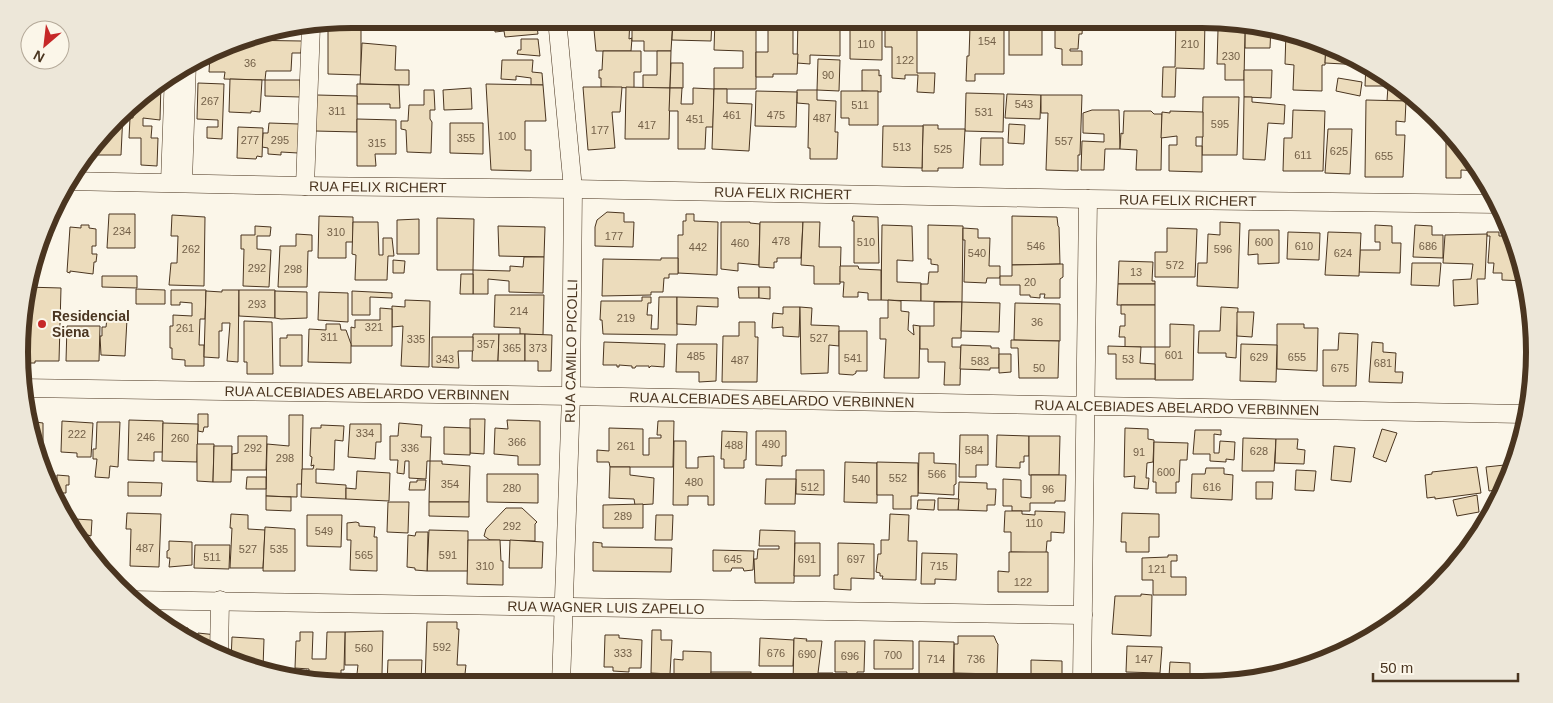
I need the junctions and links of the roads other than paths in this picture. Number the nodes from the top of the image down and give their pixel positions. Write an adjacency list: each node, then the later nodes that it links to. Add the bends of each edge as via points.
1 (558, 28): 8 (street, RUA CAMILO PICOLLI)
2 (310, 30): 7 (street)
3 (186, 73): 6 (street)
4 (174, 80): 6 (street)
5 (76, 180): 6 (street, RUA FELIX RICHERT)
6 (177, 182): 7 (street, RUA FELIX RICHERT)
7 (306, 186): 8 (street, RUA FELIX RICHERT)
8 (573, 189): 9 (street, RUA FELIX RICHERT); 12 (street, RUA CAMILO PICOLLI)
9 (1088, 199): 10 (street, RUA FELIX RICHERT); 13 (street)
10 (1490, 204)
11 (29, 388): 12 (street, RUA ALCEBIADES ABELARDO VERBINNEN)
12 (571, 396): 13 (street, RUA ALCEBIADES ABELARDO VERBINNEN); 17 (street, RUA CAMILO PICOLLI)
13 (1085, 405): 14 (street, RUA ALCEBIADES ABELARDO VERBINNEN); 18 (street)
14 (1519, 414)
15 (144, 600): 16 (street, RUA WAGNER LUIS ZAPELLO)
16 (220, 600): 17 (street, RUA WAGNER LUIS ZAPELLO); 19 (street)
17 (564, 606): 18 (street, RUA WAGNER LUIS ZAPELLO); 20 (street, RUA CAMILO PICOLLI)
18 (1083, 615): 21 (street)
19 (219, 647)
20 (561, 676)
21 (1082, 676)

